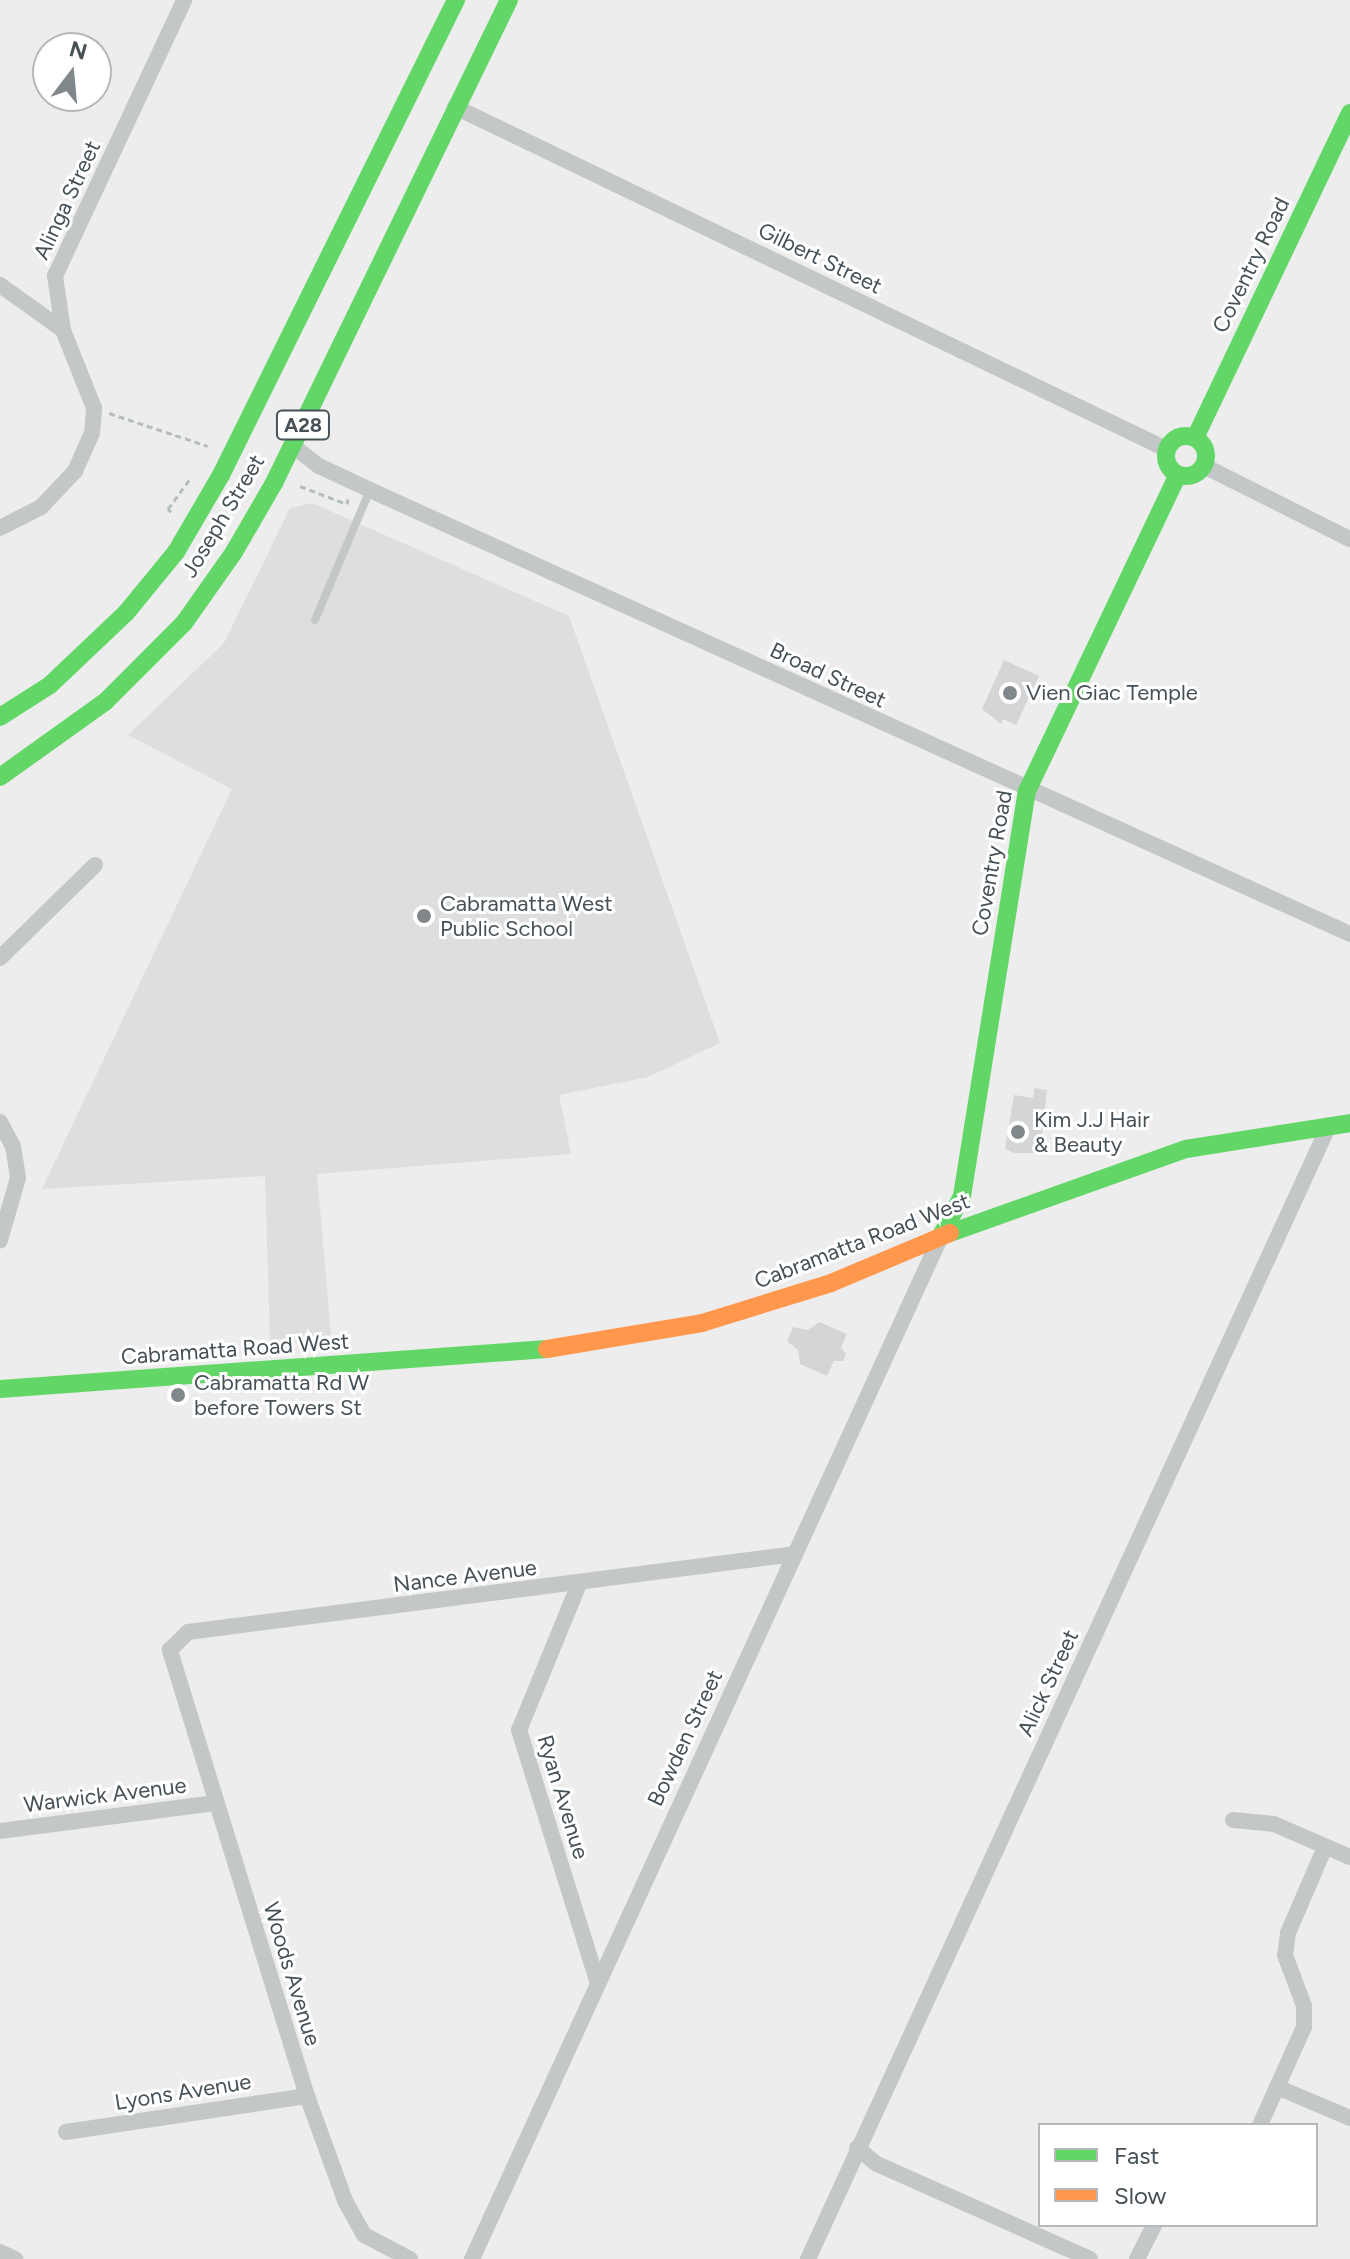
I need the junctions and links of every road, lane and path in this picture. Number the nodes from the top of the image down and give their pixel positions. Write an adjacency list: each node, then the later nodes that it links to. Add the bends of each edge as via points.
1 (184, 0): 7 (street, Alinga Street, via 55,276)
2 (456, 0): 23 (main road, Joseph Street / A28, via 221,475 176,552 126,613 61,675)
3 (509, 0): 4 (main road, Joseph Street / A28)
4 (455, 107): 10 (main road, Joseph Street / A28); 11 (street, Gilbert Street)
5 (1350, 113): 9 (main road, Coventry Road)
6 (0, 285): 7 (street)
7 (63, 330): 8 (street, Alinga Street)
8 (94, 408): 12 (path, via 212,447); 20 (street, via 92,433 75,471 41,507)
9 (1195, 438): 11 (main road, via 1181,436); 13 (main road, via 1204,447)
10 (293, 446): 19 (street, Broad Street, via 319,466); 24 (main road, Joseph Street / A28, via 249,528 184,623 106,701)
11 (1166, 449): 15 (main road, via 1166,463)
12 (203, 459)
13 (1204, 466): 15 (main road, via 1194,475); 21 (street)
14 (194, 472): 17 (path, via 168,509 174,514)
15 (1178, 475): 25 (main road, Coventry Road)
16 (297, 476): 18 (path, via 349,499 347,504)
17 (200, 477)
18 (293, 484)
19 (366, 489): 22 (lane); 25 (street, Broad Street)
20 (0, 528)
21 (1350, 539)
22 (315, 620)
23 (0, 717)
24 (0, 777)
25 (1027, 791): 27 (street, Broad Street); 32 (main road, Coventry Road, via 962,1196)
26 (95, 865): 28 (street)
27 (1350, 934)
28 (0, 958)
29 (0, 1122): 33 (street, via 13,1146 18,1178)
30 (1350, 1123): 31 (main road, Cabramatta Road West)
31 (1329, 1125): 32 (main road, Cabramatta Road West, via 1186,1149); 49 (street, Alick Street)
32 (941, 1236): 34 (main road, Cabramatta Road West, via 765,1305 702,1323 564,1348); 35 (street, Bowden Street)
33 (0, 1240)
34 (0, 1389)
35 (795, 1554): 36 (street, Nance Avenue); 43 (street, Bowden Street)
36 (579, 1584): 37 (street, Nance Avenue, via 188,1632 170,1650); 43 (street, Ryan Avenue, via 519,1730)
37 (172, 1672): 38 (street, Woods Avenue)
38 (215, 1803): 40 (street, Warwick Avenue); 45 (street, Woods Avenue)
39 (1233, 1820): 41 (street, via 1274,1824)
40 (0, 1831)
41 (1325, 1847): 42 (street); 44 (street, via 1288,1933 1285,1955 1304,2006 1304,2027)
42 (1350, 1857)
43 (597, 1981): 54 (street, Bowden Street)
44 (1277, 2087): 46 (street); 47 (street)
45 (307, 2096): 48 (street, Lyons Avenue); 53 (street, Woods Avenue, via 346,2203 364,2235)
46 (1350, 2118)
47 (1261, 2123)
48 (66, 2132)
49 (857, 2148): 55 (street, Alick Street); 56 (street, via 877,2164)
50 (1153, 2227): 57 (street)
51 (0, 2252): 52 (street)
52 (15, 2259)
53 (410, 2259)
54 (472, 2259)
55 (808, 2259)
56 (1090, 2259)
57 (1137, 2259)

